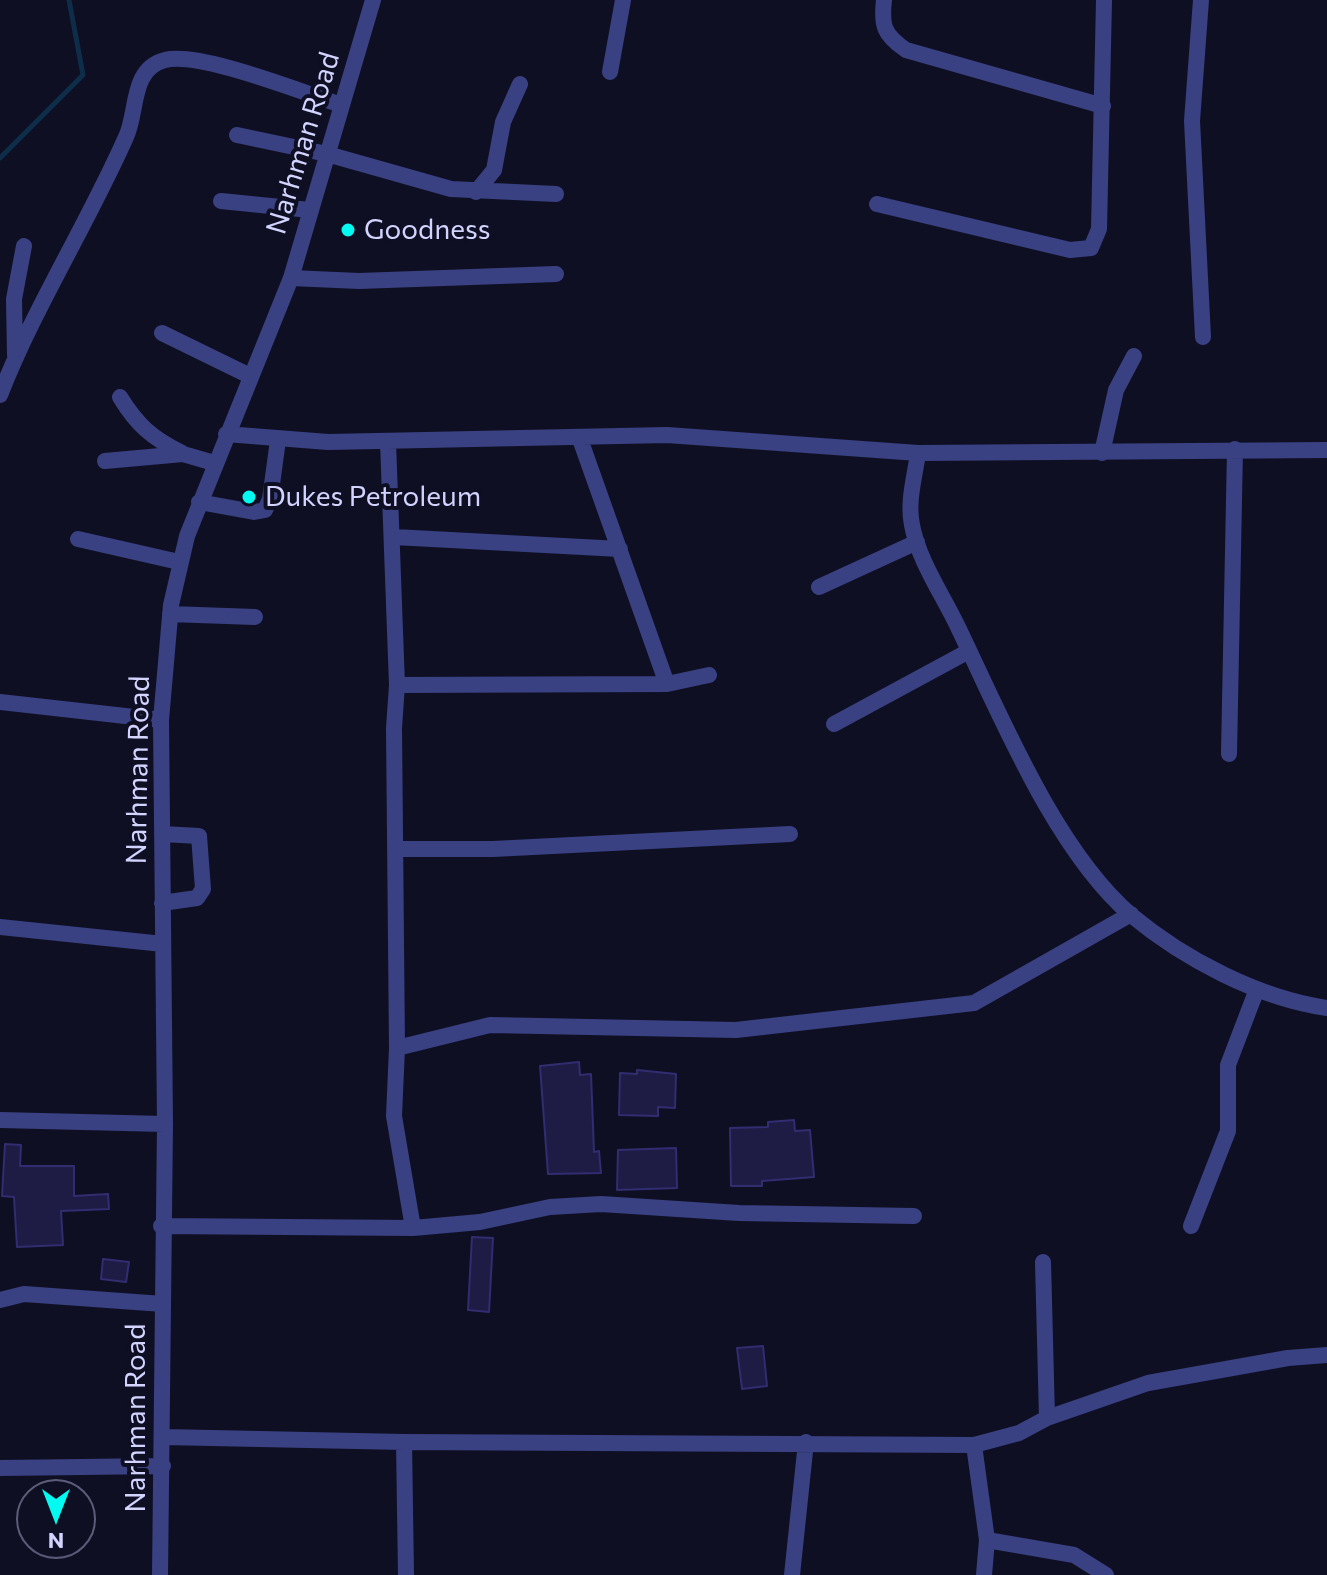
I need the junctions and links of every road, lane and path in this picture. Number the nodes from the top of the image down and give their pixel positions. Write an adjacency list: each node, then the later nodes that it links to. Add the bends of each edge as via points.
1 (373, 0): 8 (street, Narhman Road)
2 (623, 0): 6 (street)
3 (884, 0): 9 (street, via 882,27 906,50)
4 (1104, 0): 9 (street)
5 (1201, 0): 21 (street, via 1192,121)
6 (610, 72)
7 (520, 84): 12 (street, via 503,122 494,170)
8 (342, 105): 11 (street, Narhman Road); 22 (street, via 206,63 165,60 151,67 141,78 126,137)
9 (1103, 106): 15 (street, via 1099,229 1091,248 1070,250)
10 (237, 135): 11 (street)
11 (327, 154): 12 (street); 16 (street, Narhman Road)
12 (476, 192): 13 (street)
13 (556, 194)
14 (221, 201): 16 (street)
15 (877, 204)
16 (310, 210): 19 (street, Narhman Road)
17 (24, 246): 22 (street, via 14,299)
18 (556, 274): 19 (street, via 359,281)
19 (291, 278): 24 (street, Narhman Road)
20 (162, 333): 24 (street)
21 (1203, 337)
22 (15, 356): 25 (street)
23 (1134, 356): 34 (street, via 1116,390)
24 (250, 376): 27 (street, Narhman Road)
25 (0, 395)
26 (120, 397): 35 (street, via 143,430)
27 (226, 434): 29 (street); 37 (street, Narhman Road)
28 (580, 439): 30 (street); 33 (street, via 697,436); 42 (street)
29 (278, 440): 30 (street); 38 (street, via 265,510)
30 (388, 442): 39 (street)
31 (1235, 449): 32 (street); 34 (street); 54 (street)
32 (1327, 450)
33 (918, 453): 34 (street); 41 (street, via 911,506)
34 (1102, 453)
35 (183, 454): 36 (street); 37 (street)
36 (105, 461)
37 (214, 463): 38 (street, Narhman Road)
38 (199, 502): 43 (street, Narhman Road)
39 (394, 537): 42 (street); 50 (street)
40 (78, 539): 43 (street)
41 (917, 542): 44 (street); 47 (street)
42 (620, 549): 49 (street)
43 (179, 562): 45 (street, Narhman Road)
44 (819, 587)
45 (170, 614): 46 (street); 52 (street, Narhman Road)
46 (255, 617)
47 (969, 651): 53 (street); 59 (street, via 1008,738 1078,852)
48 (709, 675): 49 (street)
49 (667, 684): 50 (street)
50 (397, 685): 57 (street)
51 (0, 702): 52 (street)
52 (161, 720): 55 (street, Narhman Road)
53 (834, 724)
54 (1229, 754)
55 (162, 834): 58 (street, Narhman Road); 58 (street, via 199,836 203,889 197,898)
56 (790, 834): 57 (street)
57 (396, 849): 64 (street)
58 (162, 903): 61 (street, Narhman Road)
59 (1131, 914): 62 (street, via 1175,946); 64 (street, via 974,1003 736,1030 490,1025)
60 (0, 927): 61 (street)
61 (163, 944): 66 (street, Narhman Road)
62 (1257, 989): 63 (street); 69 (street, via 1228,1065 1228,1131)
63 (1327, 1008)
64 (397, 1048): 70 (street, via 394,1116)
65 (0, 1120): 66 (street)
66 (165, 1124): 68 (street, Narhman Road)
67 (914, 1216): 70 (street, via 601,1204)
68 (161, 1226): 70 (street); 73 (street, Narhman Road)
69 (1191, 1226)
70 (413, 1228)
71 (1043, 1262): 75 (street)
72 (0, 1300): 73 (street, via 24,1294)
73 (163, 1304): 76 (street, Narhman Road)
74 (1327, 1355): 75 (street, via 1148,1383)
75 (1047, 1418): 79 (street, via 1019,1433)
76 (163, 1437): 77 (street); 80 (street, Narhman Road)
77 (404, 1442): 78 (street); 84 (street)
78 (806, 1442): 79 (street); 85 (street)
79 (974, 1445): 82 (street)
80 (163, 1466): 81 (street); 83 (street, Narhman Road)
81 (0, 1468)
82 (987, 1540): 86 (street); 87 (street, via 1074,1555)
83 (160, 1575)
84 (406, 1575)
85 (792, 1575)
86 (984, 1575)
87 (1106, 1575)

